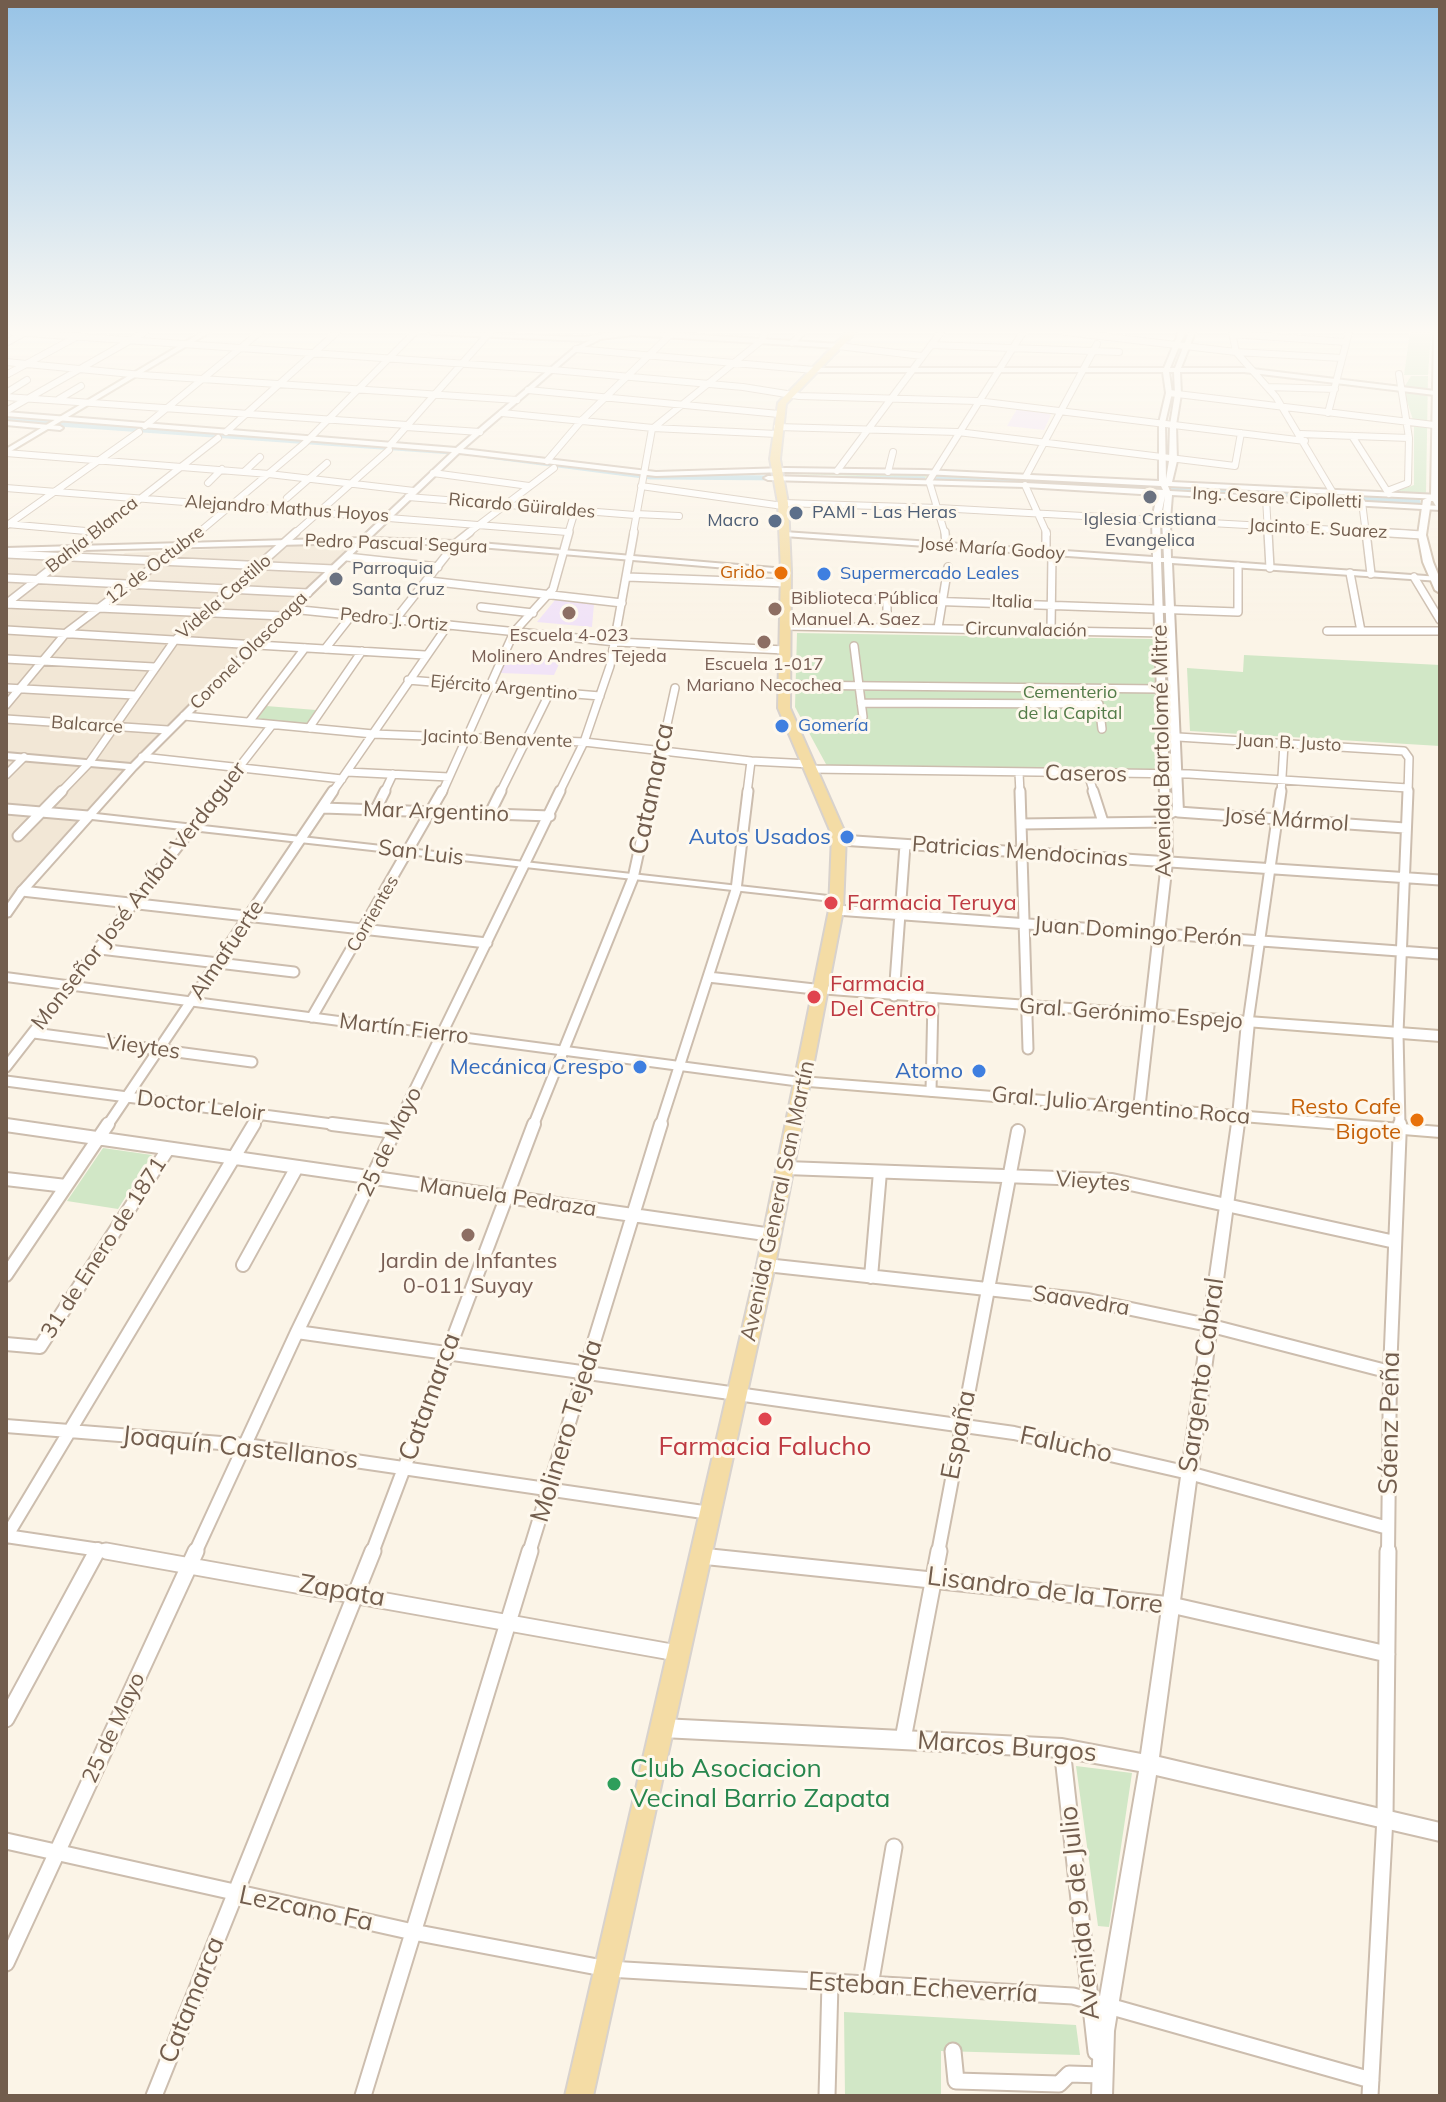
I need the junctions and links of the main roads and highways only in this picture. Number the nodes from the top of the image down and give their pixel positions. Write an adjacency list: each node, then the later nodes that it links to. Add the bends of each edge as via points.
1 (44, 430): 4 (main road)
2 (777, 430): 8 (main road, Avenida General San Martín, via 784,534 784,708 840,840)
3 (1434, 430): 5 (main road)
4 (7, 454)
5 (1435, 503): 6 (main road, via 1422,535)
6 (1437, 578): 7 (main road)
7 (1440, 590)
8 (823, 990): 9 (main road, Gral. Gerónimo Espejo); 10 (main road, Avenida General San Martín)
9 (1440, 1036)
10 (801, 1082): 11 (main road, Gral. Julio Argentino Roca); 12 (main road, Avenida General San Martín, via 766,1265)
11 (1440, 1132)
12 (579, 2096)

